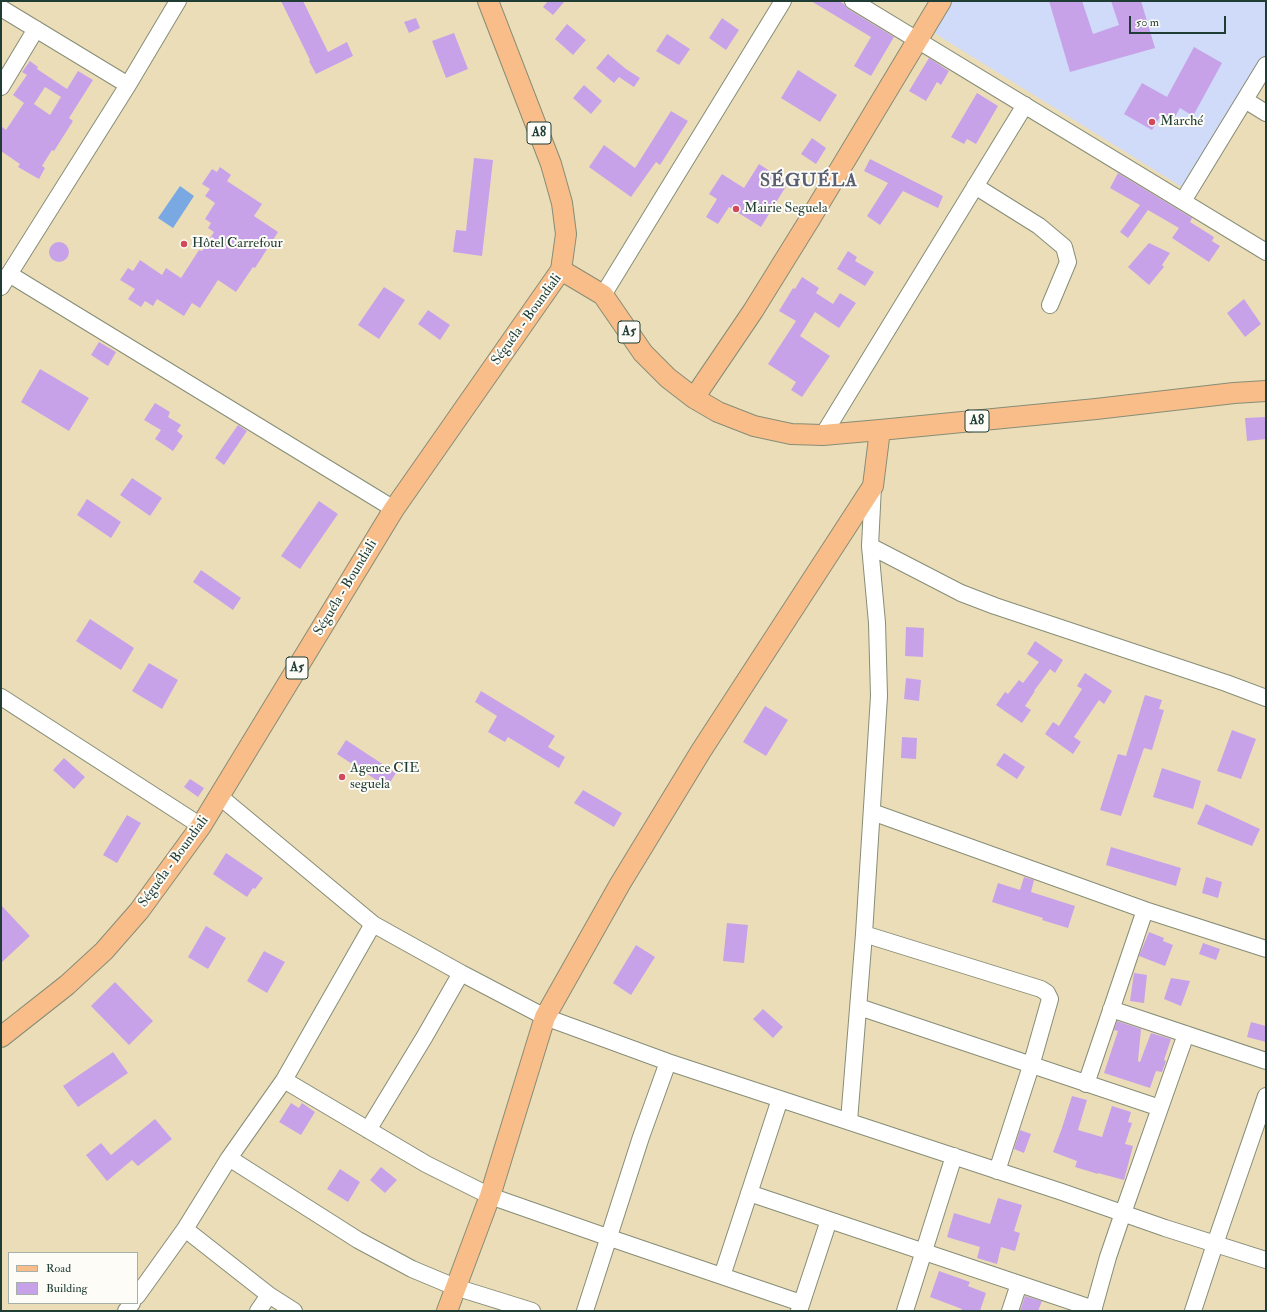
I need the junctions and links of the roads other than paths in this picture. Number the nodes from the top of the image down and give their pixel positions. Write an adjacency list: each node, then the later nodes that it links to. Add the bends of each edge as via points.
1 (178, 1): 10 (street)
2 (488, 1): 18 (main road, A8, via 552,164 562,203 566,234)
3 (783, 1): 20 (street)
4 (853, 1): 8 (street)
5 (941, 1): 8 (main road)
6 (1, 8): 7 (street)
7 (36, 29): 10 (street); 11 (street)
8 (917, 39): 13 (street); 23 (main road, via 753,311)
9 (1266, 65): 12 (street)
10 (128, 85): 19 (street)
11 (1, 87)
12 (1245, 100): 14 (street); 16 (street)
13 (1025, 105): 15 (street); 16 (street)
14 (1266, 113)
15 (975, 186): 21 (street, via 1039,226 1064,247 1068,262); 25 (street)
16 (1183, 201): 17 (street)
17 (1266, 252)
18 (561, 270): 20 (main road, Séguéla - Boundiali / A5); 27 (main road, Séguéla - Boundiali / A5)
19 (3, 282): 27 (street)
20 (603, 295): 23 (main road, Séguéla - Boundiali / A5, via 643,353 668,378)
21 (1050, 305)
22 (1266, 391): 24 (main road, A8)
23 (694, 398): 25 (main road, A8, via 718,412 754,426 791,434)
24 (880, 430): 25 (main road, A8); 26 (main road)
25 (823, 435)
26 (873, 486): 28 (street); 41 (main road, via 693,764 620,884)
27 (394, 509): 31 (main road, Séguéla - Boundiali / A5)
28 (870, 546): 30 (street, via 961,593); 32 (street, via 877,623 879,696)
29 (1, 697): 33 (street)
30 (1266, 698)
31 (219, 796): 33 (main road, Séguéla - Boundiali / A5); 35 (street)
32 (872, 812): 34 (street); 36 (street)
33 (201, 826): 43 (main road, Séguéla - Boundiali / A5, via 139,911 104,951 67,986)
34 (1144, 910): 37 (street); 40 (street)
35 (373, 924): 38 (street); 47 (street)
36 (864, 934): 39 (street); 46 (street, via 1047,993 1050,999)
37 (1266, 950)
38 (461, 973): 41 (street); 53 (street)
39 (858, 1008): 46 (street); 52 (street)
40 (1111, 1009): 42 (street); 48 (street)
41 (546, 1017): 45 (street); 58 (main road)
42 (1186, 1034): 44 (street); 51 (street)
43 (1, 1037)
44 (1266, 1061)
45 (668, 1062): 50 (street); 62 (street, via 641,1137)
46 (1031, 1066): 48 (street); 56 (street)
47 (284, 1080): 53 (street); 55 (street)
48 (1086, 1084): 51 (street)
49 (1266, 1096): 63 (street)
50 (780, 1099): 52 (street); 57 (street)
51 (1160, 1108): 59 (street)
52 (848, 1121): 54 (street)
53 (368, 1130): 58 (street, via 426,1164)
54 (954, 1156): 56 (street); 64 (street)
55 (229, 1158): 61 (street); 68 (street, via 358,1240)
56 (997, 1170): 59 (street)
57 (750, 1193): 60 (street); 66 (street)
58 (490, 1196): 62 (street); 68 (main road)
59 (1123, 1213): 63 (street); 72 (street)
60 (829, 1220): 64 (street); 71 (street)
61 (184, 1228): 69 (street); 70 (street)
62 (610, 1238): 66 (street); 77 (street)
63 (1215, 1244): 65 (street); 80 (street)
64 (922, 1251): 67 (street); 78 (street)
65 (1266, 1260)
66 (722, 1276): 71 (street)
67 (1019, 1284): 72 (street); 79 (street)
68 (455, 1287): 75 (main road); 76 (street)
69 (138, 1295)
70 (269, 1295): 73 (street); 74 (street)
71 (800, 1307)
72 (1093, 1310)
73 (258, 1311)
74 (294, 1311)
75 (447, 1311)
76 (532, 1311)
77 (585, 1311)
78 (904, 1311)
79 (1010, 1311)
80 (1193, 1311)

